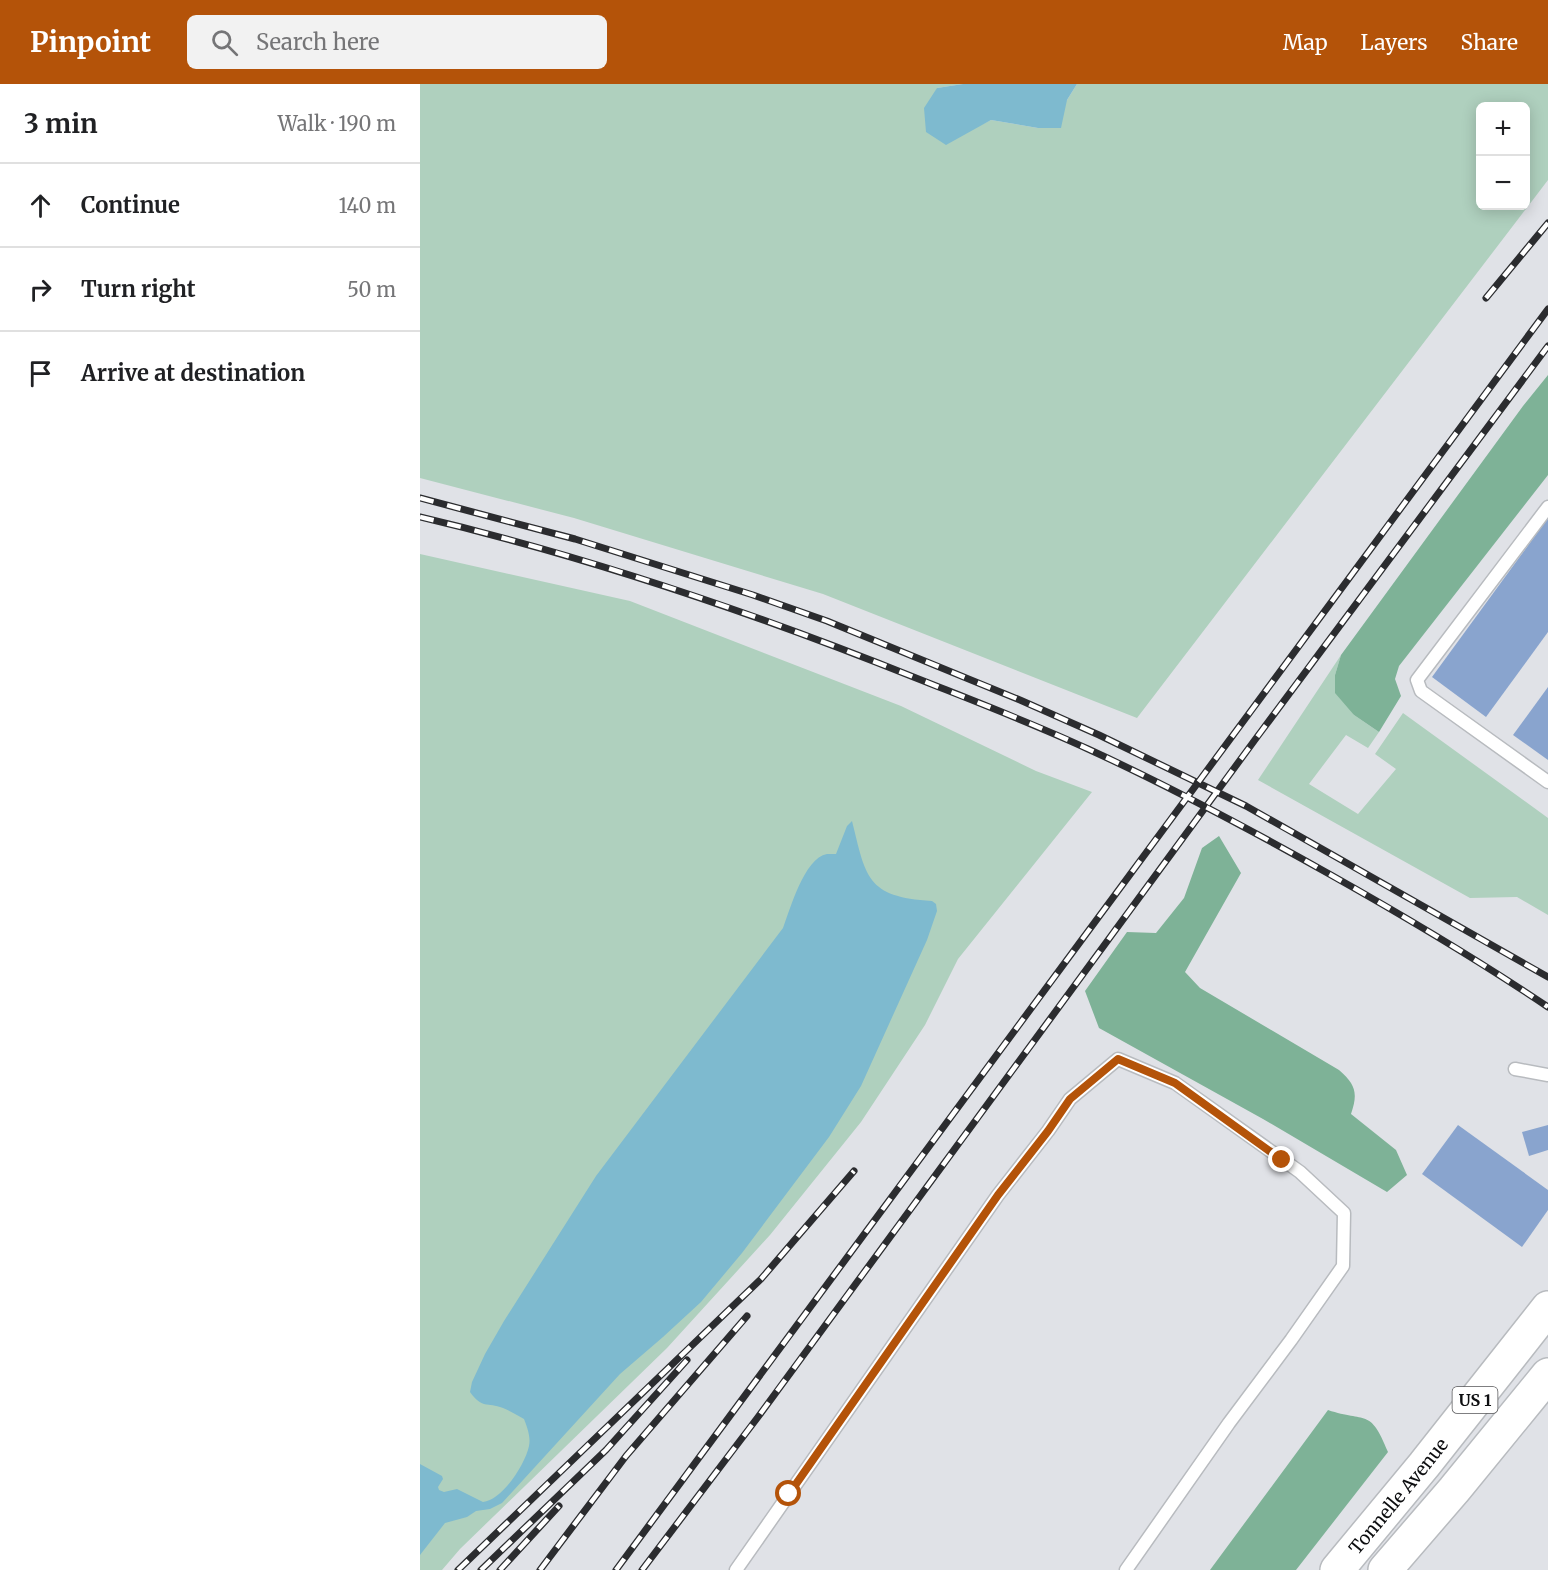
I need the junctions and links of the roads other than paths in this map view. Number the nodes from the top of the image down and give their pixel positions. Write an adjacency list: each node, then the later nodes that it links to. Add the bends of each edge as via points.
1 (1548, 507): 2 (lane, via 1417,680 1421,690)
2 (1548, 782)
3 (1515, 1069): 4 (lane)
4 (1548, 1075)
5 (1548, 1308): 9 (highway, Tonnelle Avenue / US 1)
6 (1548, 1375): 10 (highway, Tonnelle Avenue / US 1)
7 (736, 1570): 8 (lane, via 998,1195 1070,1099 1118,1059 1175,1083 1300,1172 1344,1213 1342,1266)
8 (1126, 1570)
9 (1337, 1570)
10 (1385, 1570)

